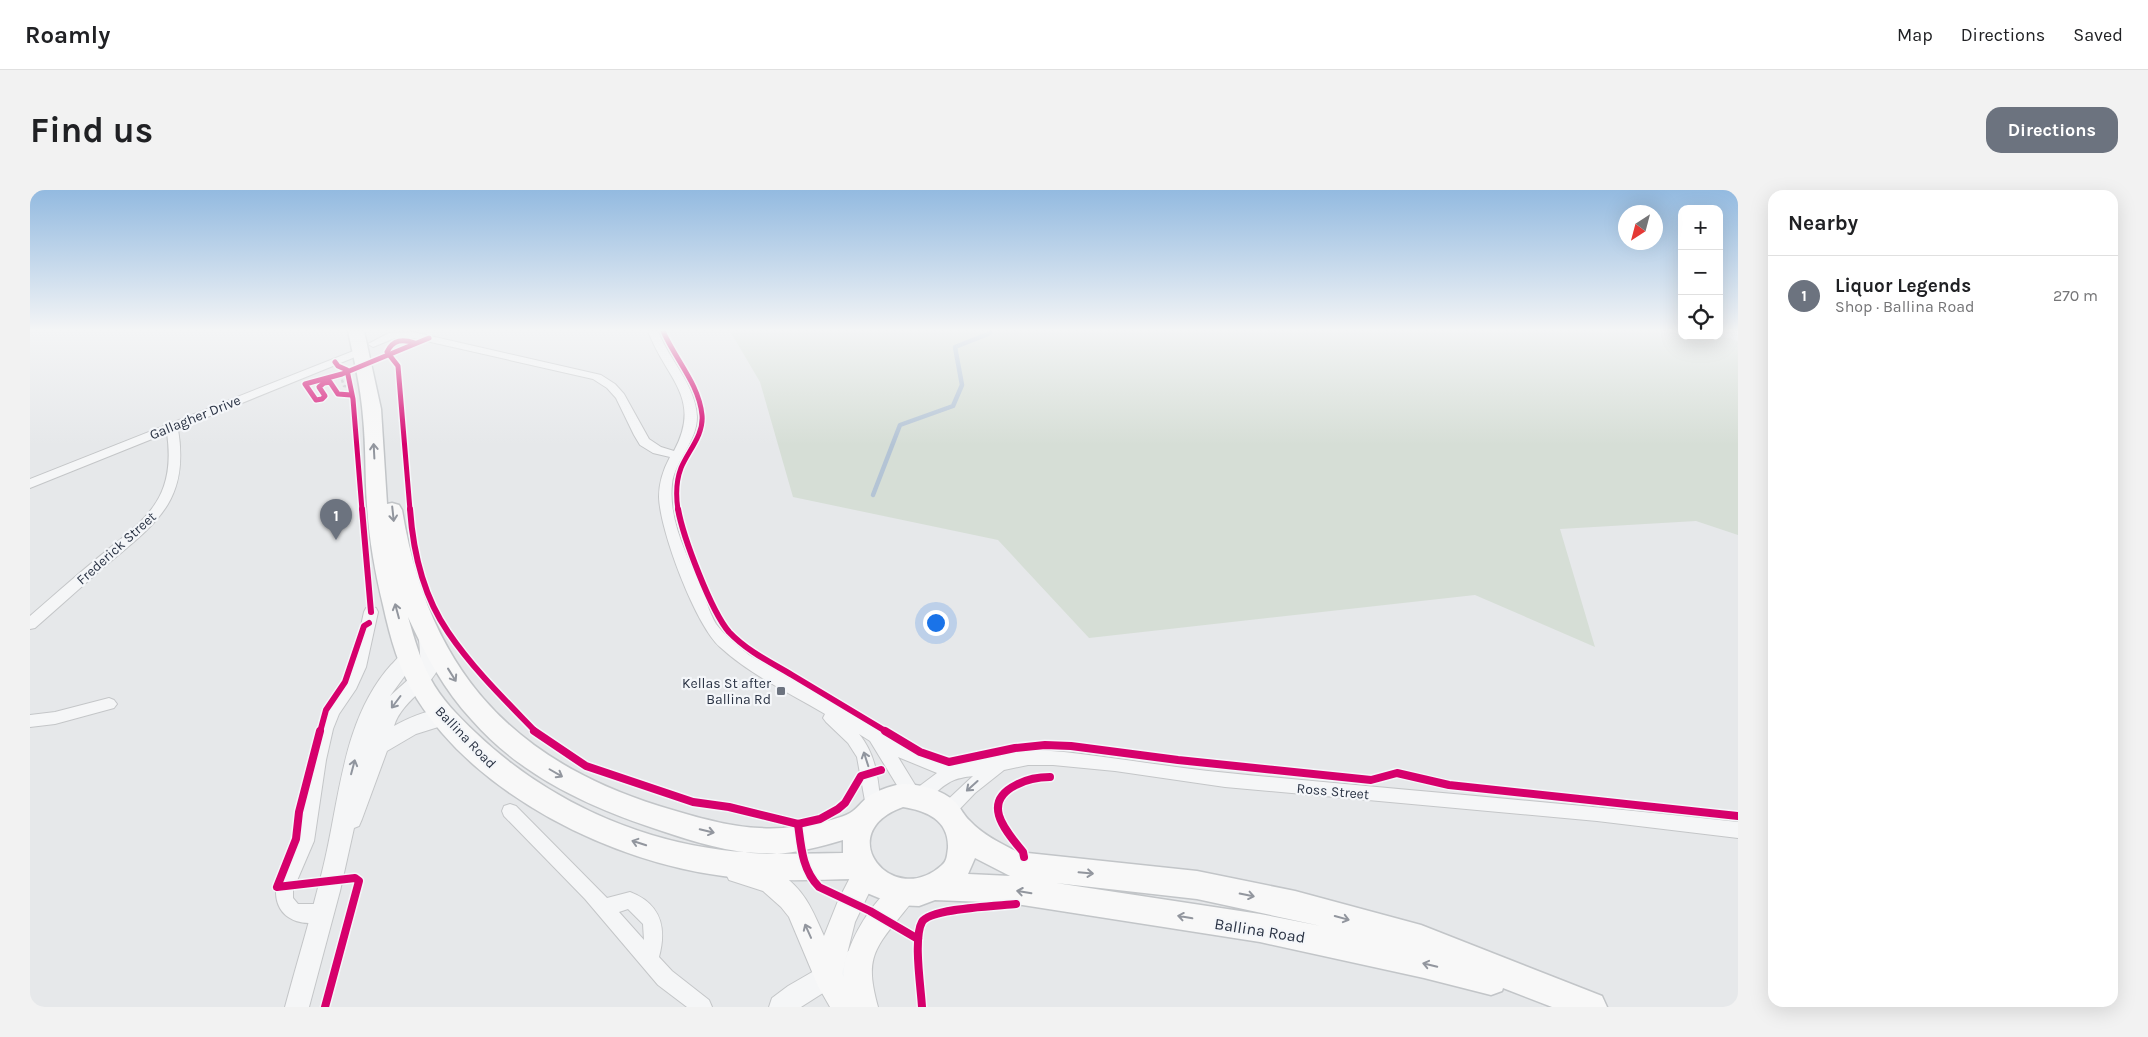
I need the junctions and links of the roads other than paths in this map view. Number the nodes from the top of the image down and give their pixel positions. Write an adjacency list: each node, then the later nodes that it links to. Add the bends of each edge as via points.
1 (317, 369): 6 (street, Gallagher Drive)
2 (369, 369): 12 (main road, Ballina Road, one-way to 2, via 384,559 378,516)
3 (373, 369): 11 (main road, Ballina Road, one-way to 11, via 388,441 394,528)
4 (563, 369): 7 (street, Gallagher Drive, via 609,383 624,400 647,445)
5 (672, 369): 7 (street, via 687,395 692,416 688,435)
6 (172, 427): 8 (street, Gallagher Drive); 10 (street, Frederick Street, via 176,466 164,502 133,535)
7 (676, 455): 13 (street, via 666,482 666,509 680,556 709,625 744,659)
8 (30, 484)
9 (371, 612): 32 (street, via 364,659 332,713 323,740 305,843 286,886 286,905 291,910)
10 (30, 624)
11 (427, 633): 12 (street, via 430,670); 23 (main road, Ballina Road, one-way to 23, via 454,680 483,715 516,746 559,775 619,805 674,824 772,841 815,836)
12 (414, 669): 15 (main road, Ballina Road); 18 (street, one-way to 18, via 384,723); 26 (street, one-way to 12, via 350,780 374,706 384,688)
13 (800, 692): 17 (street); 23 (street, one-way to 13, via 869,769 863,749 845,729)
14 (109, 704): 16 (street)
15 (444, 717): 18 (street, via 416,723); 27 (main road, Ballina Road, one-way to 15, via 610,834 555,808 510,780 473,749)
16 (30, 721)
17 (876, 736): 20 (street, via 930,764); 21 (street)
18 (378, 746): 26 (street)
19 (1000, 764): 20 (street); 24 (street, Ross Street, one-way to 24, via 977,781); 25 (street, Ross Street, via 1028,758 1053,758 1225,780)
20 (960, 771): 21 (street)
21 (915, 796): 23 (main road, via 887,799); 24 (main road, via 935,802)
22 (510, 811): 31 (street)
23 (867, 815): 28 (main road, via 858,829 856,845)
24 (954, 821): 29 (main road, via 963,847 959,863 949,877); 36 (main road, Ballina Road, one-way to 36, via 983,849 1017,865 1198,885 1295,905 1421,940)
25 (1738, 830)
26 (339, 850): 32 (street)
27 (703, 861): 28 (main road, Ballina Road, via 808,872); 35 (main road, one-way to 27, via 798,908 780,888 762,878)
28 (864, 869): 30 (main road, via 882,885); 35 (main road, via 846,900)
29 (936, 886): 30 (main road, via 920,892); 36 (main road, Ballina Road, one-way to 29, via 1424,963 1260,928 990,887)
30 (904, 892): 33 (main road, via 872,933)
31 (604, 908): 34 (street); 34 (street, via 630,900 651,916 654,942)
32 (322, 913): 37 (street)
33 (859, 957): 35 (street); 41 (main road)
34 (649, 961): 38 (street)
35 (828, 976): 39 (street); 40 (main road)
36 (1585, 1005)
37 (297, 1007)
38 (702, 1007)
39 (781, 1007)
40 (846, 1007)
41 (864, 1007)

